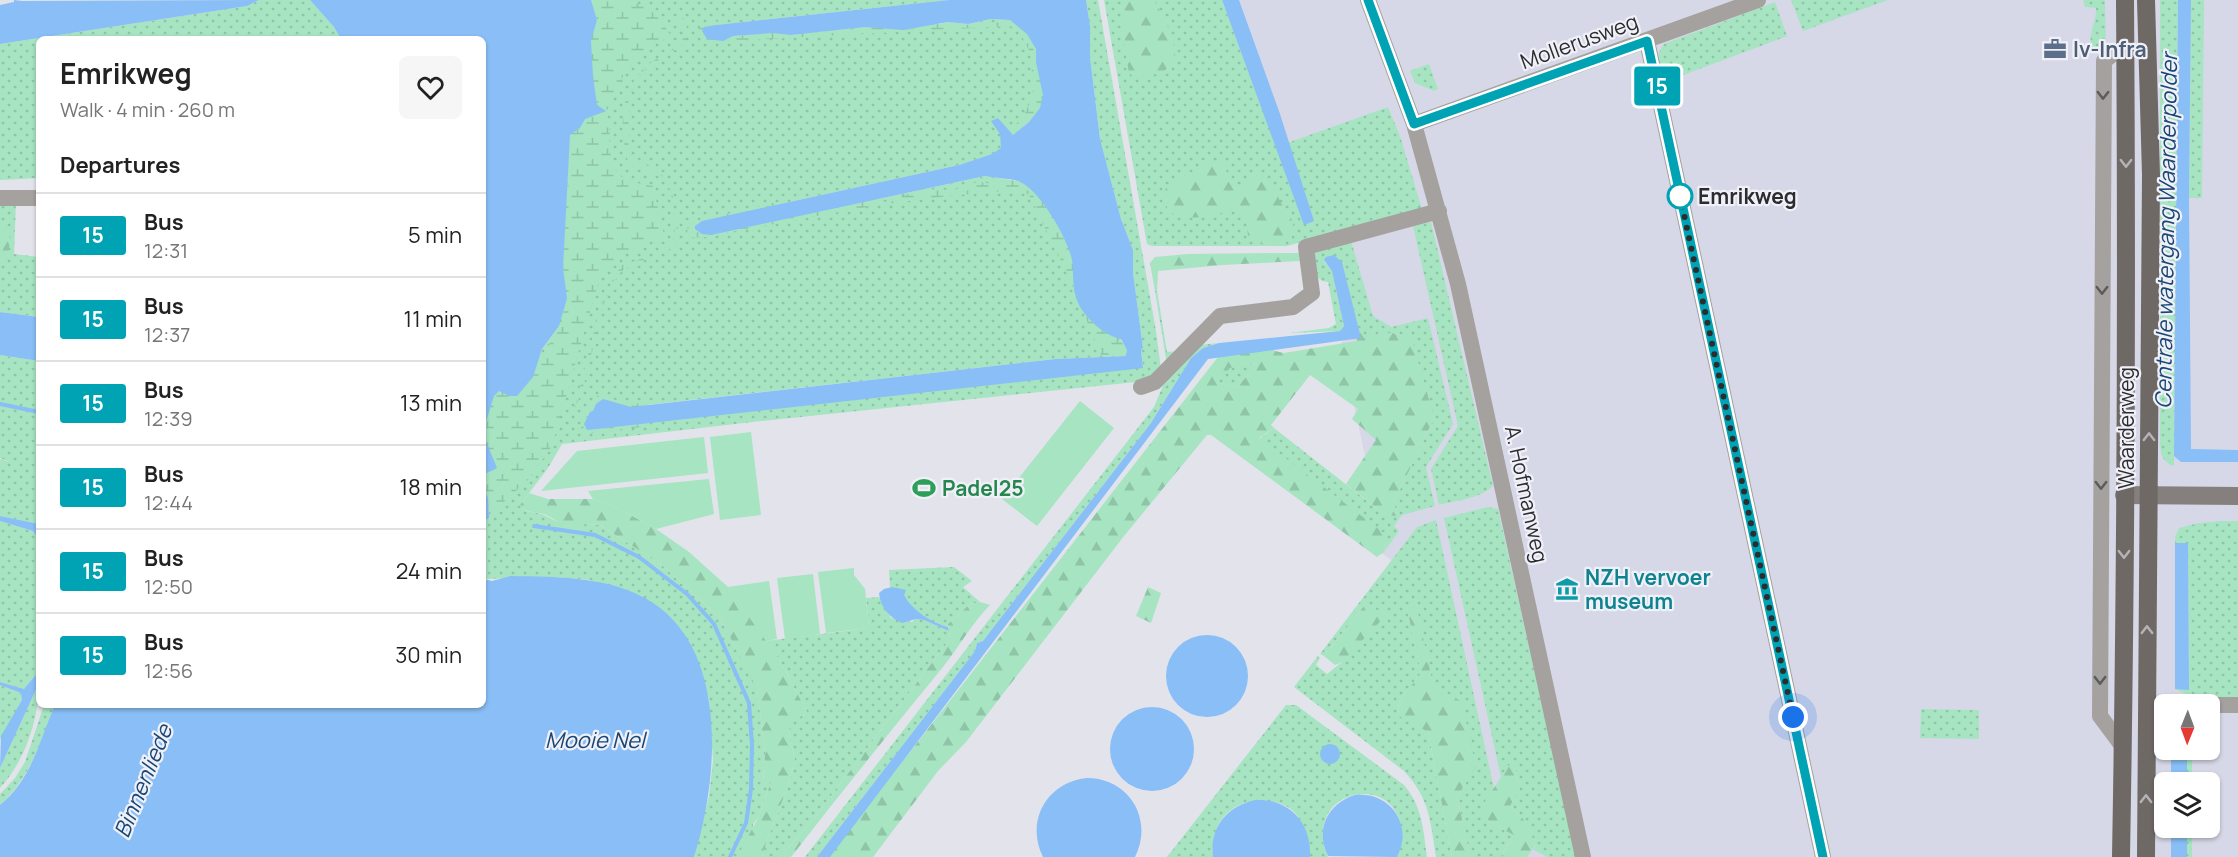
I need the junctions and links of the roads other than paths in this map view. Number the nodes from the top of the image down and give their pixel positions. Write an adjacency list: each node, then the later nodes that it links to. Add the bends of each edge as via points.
1 (1368, 0): 7 (street, A. Hofmanweg)
2 (1758, 0): 5 (street, Mollerusweg)
3 (2125, 0): 6 (main road, Waarderweg)
4 (2146, 0): 13 (main road, Waarderweg, one-way to 4, via 2151,175)
5 (1647, 41): 7 (street, Mollerusweg); 19 (street)
6 (2125, 50): 12 (main road, Waarderweg, one-way to 12); 17 (street, Waarderweg, one-way to 17, via 2104,61 2100,704 2100,716)
7 (1414, 124): 10 (street, A. Hofmanweg)
8 (0, 198): 9 (street)
9 (36, 198)
10 (1439, 211): 11 (street, via 1306,247 1312,293 1293,307 1220,316 1155,382); 18 (street, A. Hofmanweg)
11 (1141, 387)
12 (2124, 495): 13 (street); 17 (main road, Waarderweg, one-way to 17)
13 (2148, 495): 14 (street); 21 (main road, Waarderweg, one-way to 13)
14 (2238, 496)
15 (2220, 705): 16 (street)
16 (2238, 705)
17 (2123, 747): 20 (main road, Waarderweg)
18 (1583, 857)
19 (1823, 857)
20 (2121, 857)
21 (2146, 857)

